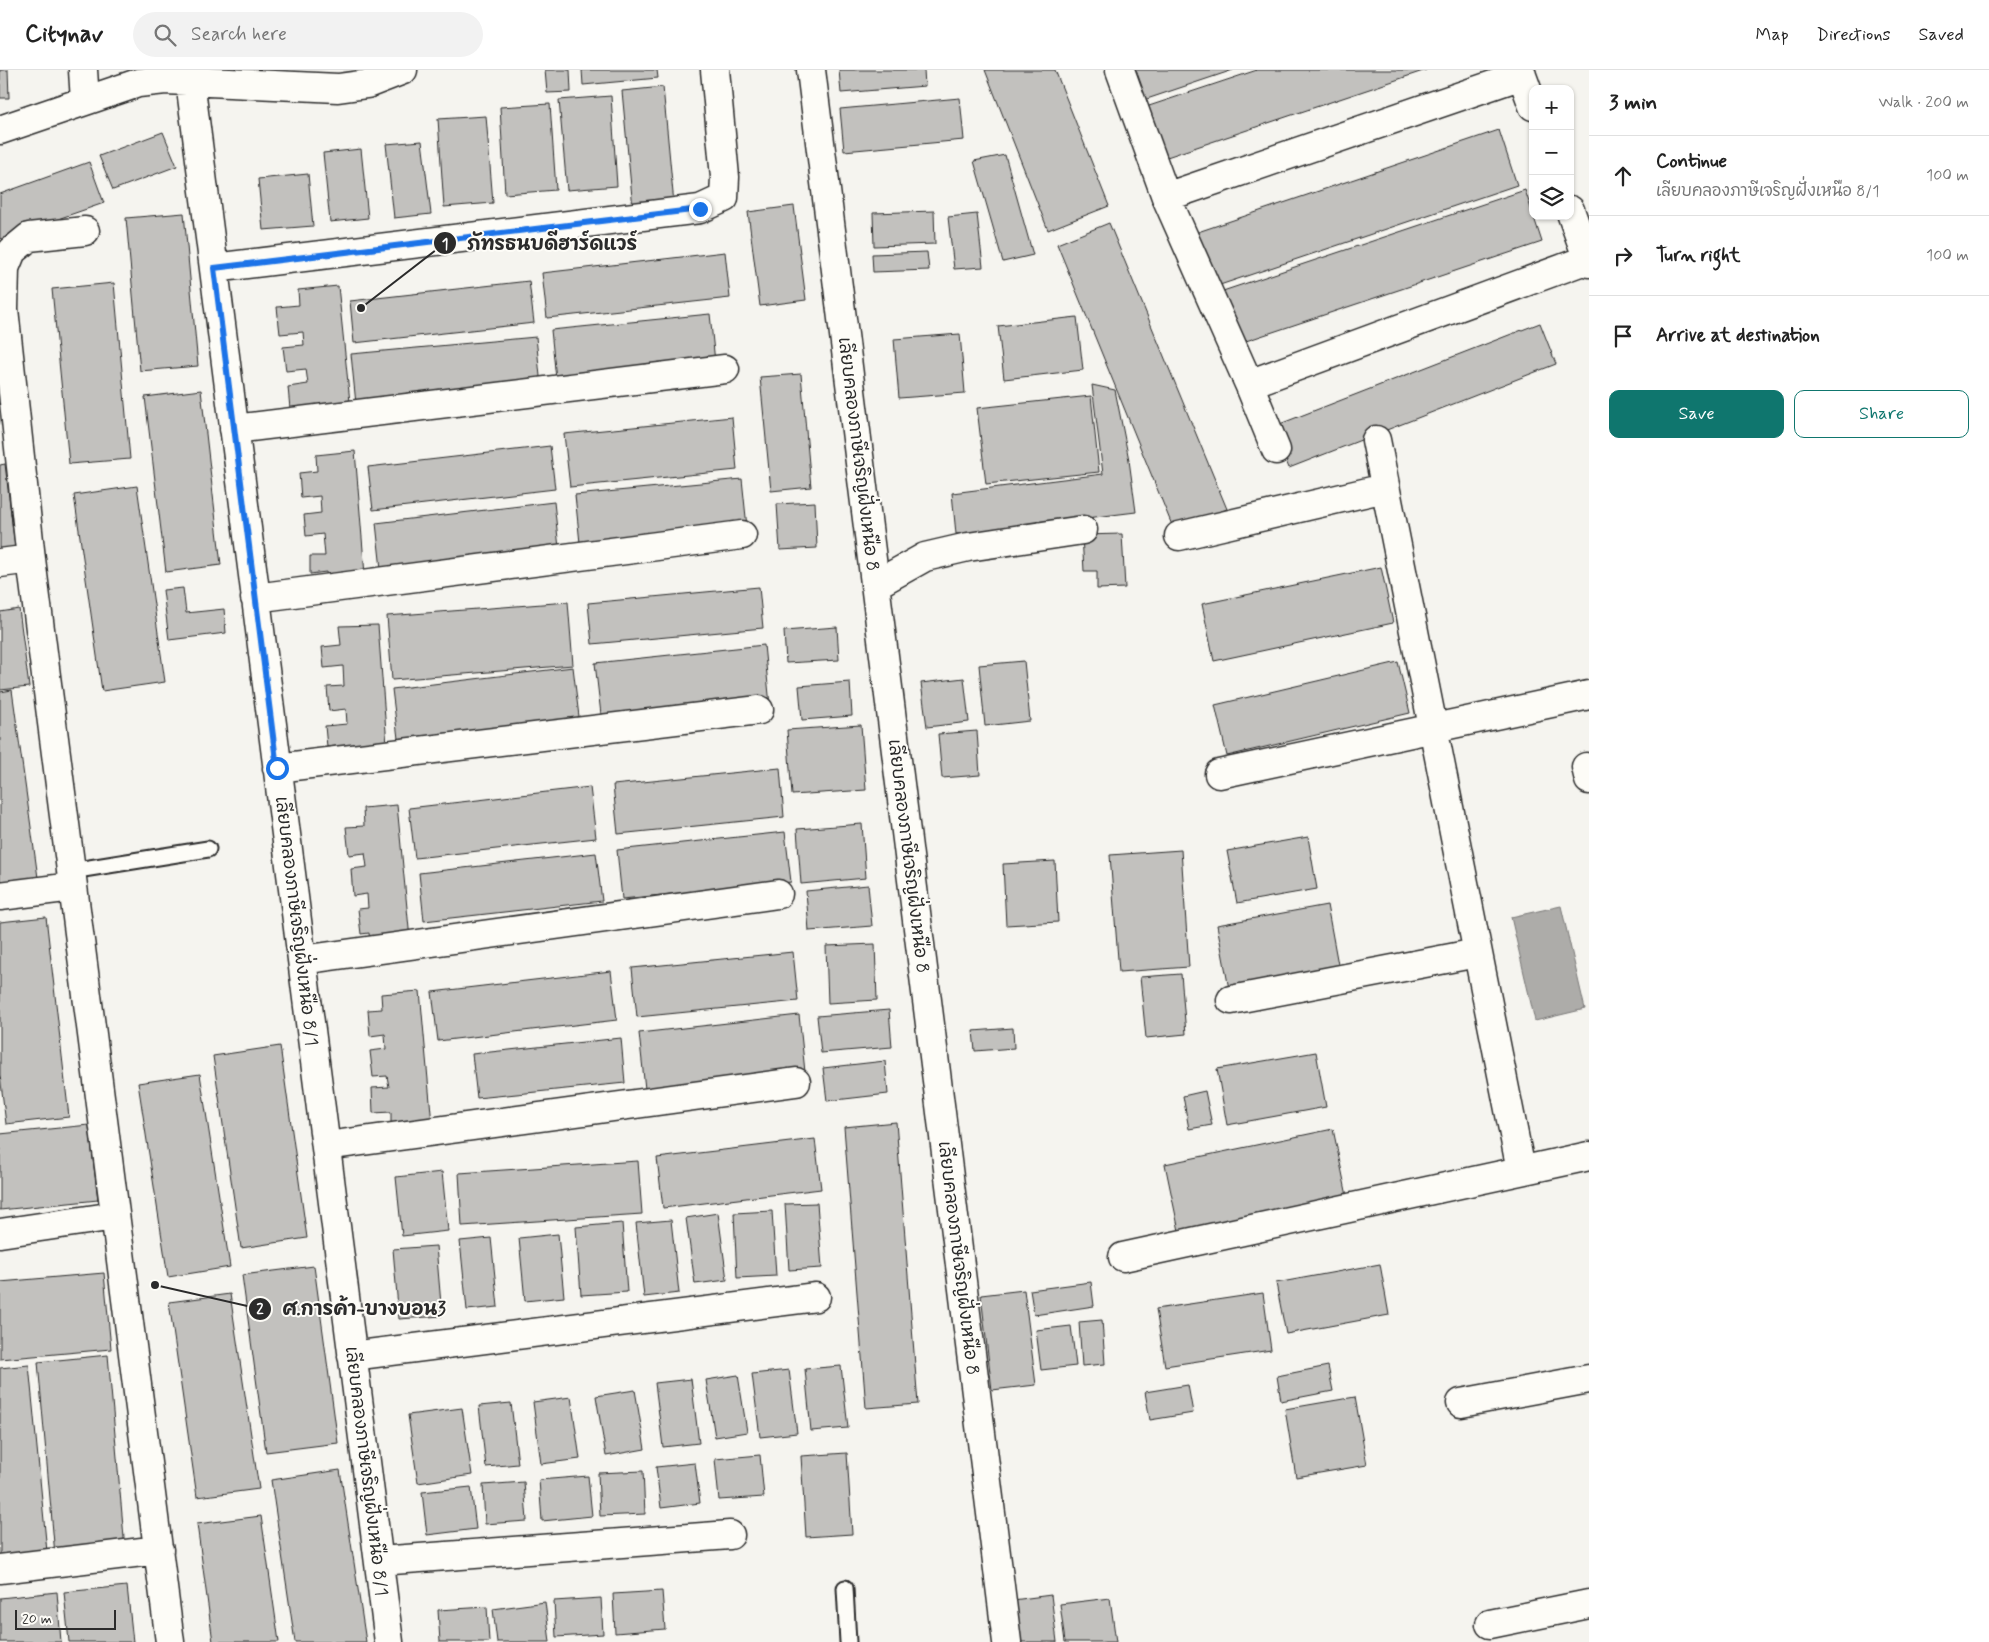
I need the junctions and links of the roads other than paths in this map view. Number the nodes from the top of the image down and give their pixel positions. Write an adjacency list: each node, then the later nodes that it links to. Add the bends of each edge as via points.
1 (83, 70): 9 (street)
2 (403, 70): 7 (street, via 367,84 338,88)
3 (716, 70): 15 (street, via 724,198 700,209)
4 (811, 70): 27 (street, เลียบคลองภาษีเจริญฝั่งเหนือ 8)
5 (1120, 70): 11 (street)
6 (1521, 72): 8 (street); 11 (street)
7 (190, 81): 9 (street, via 138,83); 15 (street, เลียบคลองภาษีเจริญฝั่งเหนือ 8/1)
8 (1529, 95)
9 (85, 101): 10 (street)
10 (0, 130)
11 (1166, 196): 17 (street)
12 (1574, 220): 14 (street)
13 (85, 231): 25 (street, via 29,237 12,252 5,268 4,309)
14 (1588, 261): 17 (street)
15 (214, 268): 18 (street, เลียบคลองภาษีเจริญฝั่งเหนือ 8/1)
16 (725, 368): 18 (street)
17 (1250, 384): 20 (street)
18 (234, 429): 28 (street, เลียบคลองภาษีเจริญฝั่งเหนือ 8/1)
19 (1376, 440): 21 (street)
20 (1276, 450)
21 (1385, 488): 24 (street); 31 (street)
22 (1083, 530): 27 (street, via 968,547 925,557)
23 (742, 535): 28 (street)
24 (1179, 536)
25 (31, 559): 26 (street); 35 (street)
26 (0, 563)
27 (875, 585): 62 (street, เลียบคลองภาษีเจริญฝั่งเหนือ 8)
28 (256, 598): 32 (street, เลียบคลองภาษีเจริญฝั่งเหนือ 8/1)
29 (1589, 695): 31 (street)
30 (759, 710): 32 (street)
31 (1433, 727): 33 (street); 38 (street)
32 (277, 768): 39 (street, เลียบคลองภาษีเจริญฝั่งเหนือ 8/1)
33 (1219, 774)
34 (208, 849): 35 (lane)
35 (72, 879): 37 (street); 45 (street)
36 (778, 894): 39 (street)
37 (0, 896)
38 (1477, 953): 40 (street); 44 (street)
39 (302, 960): 42 (street, เลียบคลองภาษีเจริญฝั่งเหนือ 8/1)
40 (1231, 1000)
41 (796, 1082): 42 (street)
42 (326, 1146): 49 (street, เลียบคลองภาษีเจริญฝั่งเหนือ 8/1)
43 (1589, 1156): 44 (street)
44 (1520, 1170): 47 (street)
45 (115, 1216): 46 (street); 53 (street)
46 (0, 1233)
47 (1124, 1257)
48 (816, 1297): 49 (street)
49 (352, 1356): 54 (street, เลียบคลองภาษีเจริญฝั่งเหนือ 8/1)
50 (1589, 1379): 51 (street)
51 (1461, 1403)
52 (730, 1535): 54 (street)
53 (158, 1550): 55 (street); 59 (street)
54 (379, 1561): 60 (street, เลียบคลองภาษีเจริญฝั่งเหนือ 8/1)
55 (0, 1569)
56 (845, 1588): 61 (lane)
57 (1589, 1604): 58 (street)
58 (1490, 1624)
59 (170, 1642)
60 (389, 1642)
61 (848, 1642)
62 (1007, 1642)

